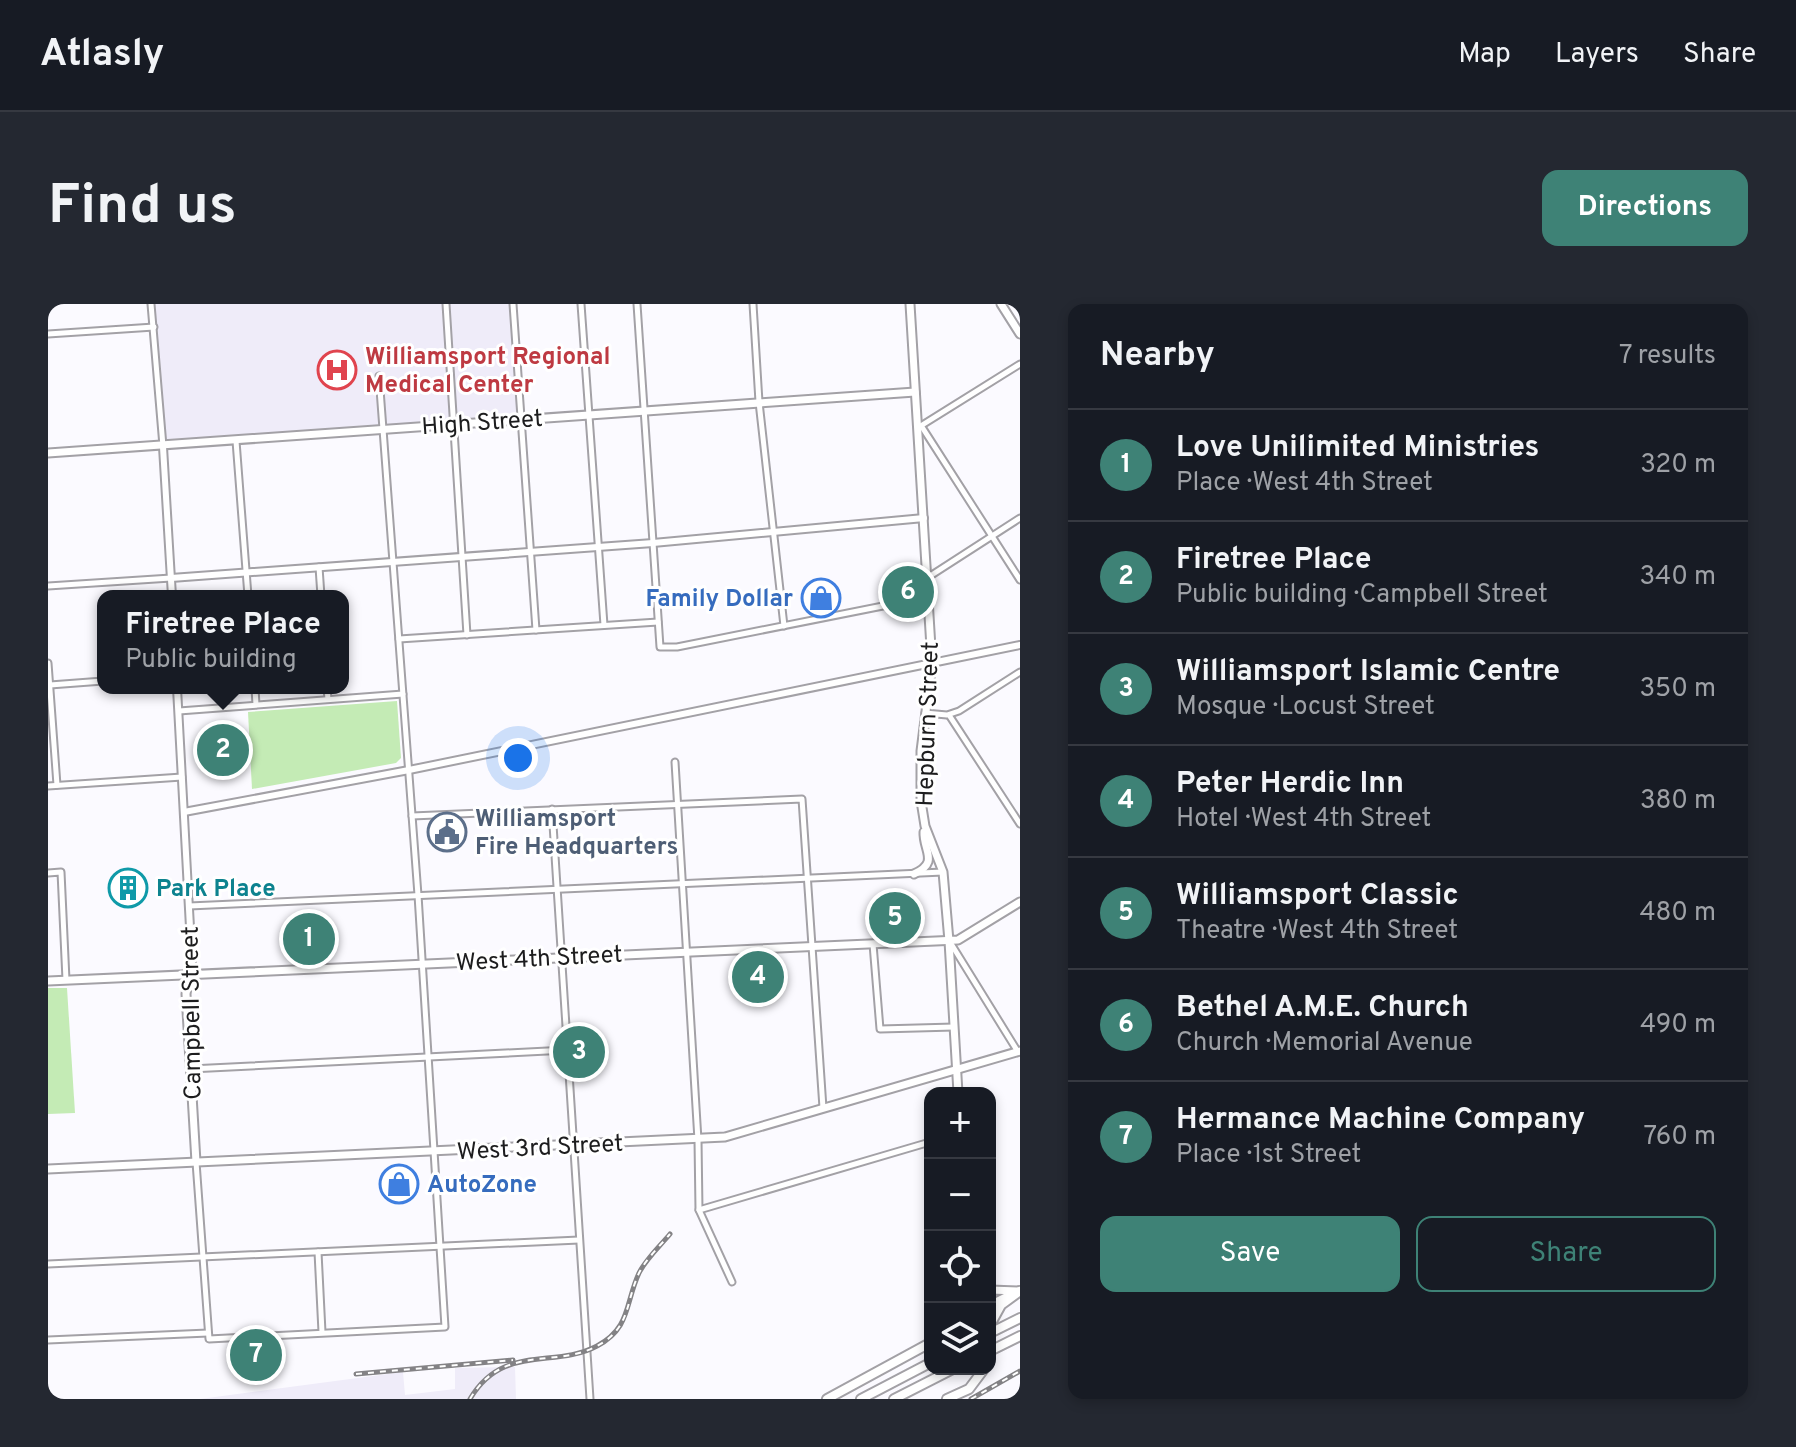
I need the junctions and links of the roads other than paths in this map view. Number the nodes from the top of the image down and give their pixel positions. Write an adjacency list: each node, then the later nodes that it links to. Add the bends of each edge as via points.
1 (151, 304): 10 (street)
2 (446, 304): 3 (street); 20 (street)
3 (457, 304)
4 (513, 304): 19 (street)
5 (581, 304): 18 (street)
6 (637, 304): 17 (street)
7 (753, 304): 16 (street)
8 (910, 304): 15 (main road, Hepburn Street)
9 (1001, 304): 12 (main road)
10 (154, 327): 11 (street); 24 (street)
11 (48, 334)
12 (1020, 334)
13 (1020, 364): 21 (street)
14 (379, 376): 22 (street)
15 (915, 392): 16 (main road, High Street); 21 (main road, Hepburn Street)
16 (759, 402): 17 (main road, High Street); 28 (street)
17 (644, 411): 18 (main road, High Street); 30 (street)
18 (589, 415): 19 (main road, High Street); 31 (street)
19 (521, 419): 20 (main road, High Street); 32 (street)
20 (454, 424): 22 (main road, High Street); 33 (street)
21 (920, 427): 26 (main road, Hepburn Street); 29 (street)
22 (384, 430): 23 (main road, High Street); 34 (street)
23 (236, 441): 24 (main road, High Street); 36 (street)
24 (163, 447): 25 (main road, High Street); 37 (street)
25 (48, 453)
26 (924, 518): 28 (street); 38 (main road, Hepburn Street)
27 (1020, 518): 29 (street)
28 (773, 532): 30 (street); 47 (street)
29 (992, 536): 38 (street); 39 (street)
30 (653, 543): 31 (street); 45 (street)
31 (598, 547): 32 (street); 46 (street)
32 (530, 551): 33 (street); 48 (street)
33 (462, 556): 34 (street); 49 (street)
34 (394, 561): 35 (street); 50 (street)
35 (319, 567): 36 (street); 43 (street)
36 (247, 572): 37 (street); 42 (street)
37 (171, 578): 40 (street); 41 (street)
38 (927, 578): 44 (main road, Hepburn Street)
39 (1020, 580)
40 (48, 586)
41 (172, 590)
42 (248, 590)
43 (321, 590)
44 (928, 597): 47 (street); 53 (main road, Hepburn Street)
45 (658, 622): 46 (street); 47 (street, via 660,647)
46 (604, 625): 48 (street)
47 (784, 626)
48 (536, 630): 49 (street)
49 (467, 635): 50 (street)
50 (399, 639): 60 (street)
51 (1020, 645): 53 (street)
52 (48, 663): 56 (street)
53 (932, 664): 64 (main road, Hepburn Street); 67 (street)
54 (1020, 672): 65 (street)
55 (97, 681): 56 (street)
56 (50, 685): 69 (street)
57 (178, 694): 63 (street, Campbell Street)
58 (255, 694): 62 (street)
59 (328, 694): 61 (street)
60 (403, 694): 61 (street); 67 (street)
61 (328, 699): 62 (street)
62 (256, 705): 63 (street)
63 (179, 711): 68 (street, Campbell Street)
64 (925, 713): 65 (street); 76 (main road, Hepburn Street)
65 (949, 715): 75 (street)
66 (675, 762): 71 (street)
67 (409, 770): 73 (street); 74 (street)
68 (182, 777): 69 (street); 73 (street, Campbell Street)
69 (57, 785): 70 (street)
70 (48, 786)
71 (677, 804): 72 (street); 80 (street, via 802,799); 81 (street)
72 (552, 809): 74 (street); 82 (street)
73 (184, 812): 85 (street, Campbell Street)
74 (412, 816): 83 (street)
75 (1020, 824)
76 (925, 826): 77 (main road, Hepburn Street); 79 (main road, via 928,862)
77 (943, 872): 79 (street); 86 (main road, Hepburn Street)
78 (48, 873): 93 (street, via 61,872)
79 (914, 874): 80 (street)
80 (808, 878): 81 (street); 88 (street)
81 (682, 884): 82 (street); 89 (street)
82 (557, 889): 83 (street); 90 (street)
83 (418, 895): 85 (street); 91 (street)
84 (1020, 902): 86 (main road, West 4th Street)
85 (189, 906): 92 (street, Campbell Street)
86 (949, 941): 87 (main road, West 4th Street); 95 (main road, Hepburn Street); 97 (street)
87 (873, 944): 88 (main road, West 4th Street); 95 (street, via 880,1029)
88 (812, 947): 89 (main road, West 4th Street); 102 (street)
89 (686, 951): 90 (main road, West 4th Street); 103 (street)
90 (562, 957): 91 (main road, West 4th Street); 96 (street)
91 (422, 964): 92 (main road, West 4th Street); 98 (street)
92 (189, 975): 93 (main road, West 4th Street); 99 (main road, Campbell Street)
93 (66, 980): 94 (main road, West 4th Street)
94 (48, 981)
95 (954, 1027): 100 (main road, Hepburn Street)
96 (567, 1050): 98 (street); 105 (street)
97 (1019, 1052): 100 (main road, West 3rd Street)
98 (427, 1057): 99 (street); 106 (street)
99 (190, 1069): 107 (main road, Campbell Street)
100 (957, 1069): 101 (main road, Hepburn Street); 102 (main road, West 3rd Street)
101 (958, 1087)
102 (823, 1108): 103 (main road, West 3rd Street)
103 (698, 1140): 105 (main road, West 3rd Street); 109 (street)
104 (924, 1144): 109 (street)
105 (574, 1145): 106 (main road, West 3rd Street); 110 (street)
106 (434, 1151): 107 (main road, West 3rd Street); 111 (street)
107 (196, 1162): 108 (main road, West 3rd Street); 113 (street, Campbell Street)
108 (48, 1169)
109 (699, 1210): 115 (street)
110 (579, 1240): 111 (street); 131 (street)
111 (440, 1246): 112 (street); 122 (street, via 445,1327)
112 (318, 1252): 113 (street); 122 (street)
113 (202, 1257): 114 (street); 123 (street, Campbell Street)
114 (48, 1264)
115 (732, 1282)
116 (996, 1290): 117 (main road)
117 (1020, 1291): 118 (main road); 120 (highway, via 1001,1305)
118 (994, 1303)
119 (1020, 1318): 121 (highway)
120 (996, 1320)
121 (996, 1328)
122 (322, 1332): 123 (street)
123 (208, 1336): 125 (street)
124 (1020, 1336): 127 (highway)
125 (48, 1340)
126 (924, 1346): 132 (highway)
127 (996, 1348)
128 (924, 1366): 133 (highway)
129 (941, 1375): 134 (highway)
130 (978, 1375): 135 (highway, via 973,1386)
131 (590, 1399)
132 (827, 1399)
133 (861, 1399)
134 (894, 1399)
135 (944, 1399)

